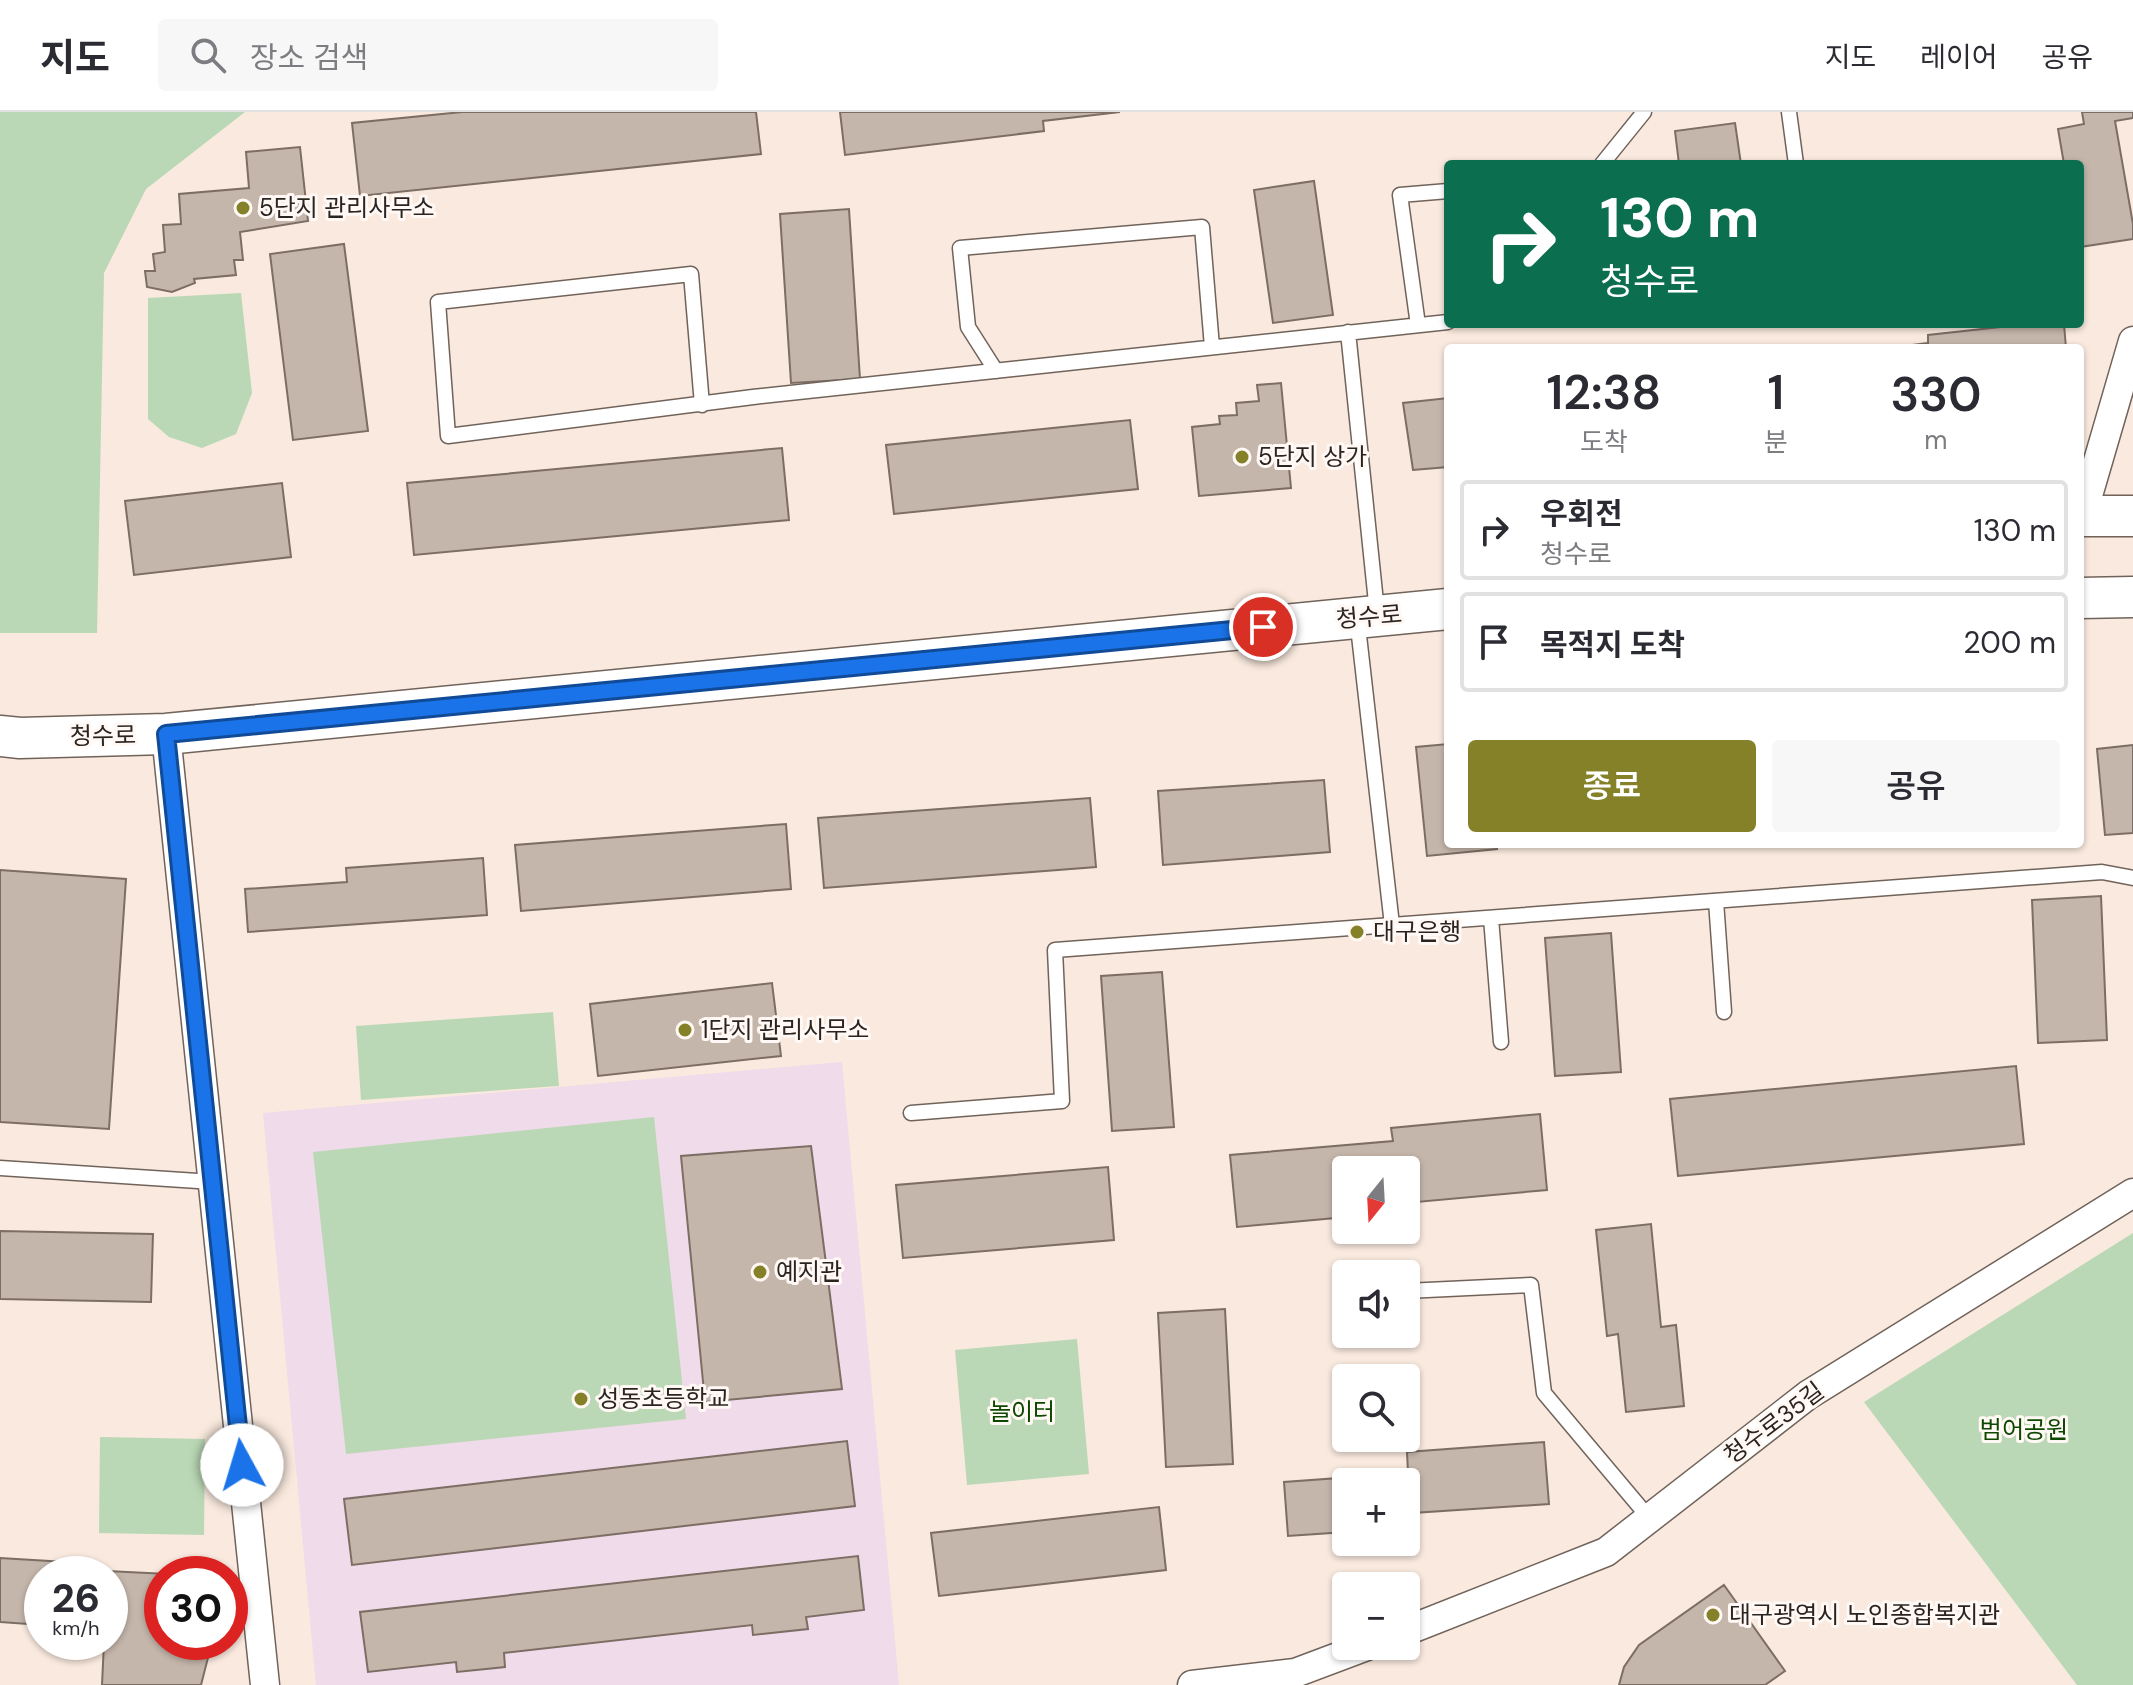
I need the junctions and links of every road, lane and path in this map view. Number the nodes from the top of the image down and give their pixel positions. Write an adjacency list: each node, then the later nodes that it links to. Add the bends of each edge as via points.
1 (1644, 112): 3 (lane)
2 (1789, 112): 4 (lane)
3 (1605, 160)
4 (1795, 160)
5 (1444, 191): 7 (lane, via 1400,195)
6 (1444, 322): 7 (lane)
7 (1418, 325): 8 (lane)
8 (1348, 332): 10 (lane); 19 (lane)
9 (2133, 341): 13 (street)
10 (1212, 347): 11 (lane); 11 (lane, via 1202,227 960,248 968,327)
11 (996, 371): 12 (lane)
12 (702, 405): 12 (lane, via 448,436 438,302 691,274)
13 (2084, 506)
14 (2084, 516): 15 (main road)
15 (2133, 516)
16 (2133, 597): 17 (main road)
17 (2084, 598)
18 (1444, 609): 19 (main road, 청수로)
19 (1367, 617): 20 (main road, 청수로); 25 (lane)
20 (166, 734): 21 (main road, 청수로); 30 (street)
21 (0, 736)
22 (2133, 878): 23 (lane, via 2102,872)
23 (1716, 901): 24 (lane); 26 (lane)
24 (1491, 918): 25 (lane); 27 (lane)
25 (1392, 925): 28 (lane, via 1055,950 1062,1101)
26 (1724, 1012)
27 (1501, 1042)
28 (911, 1113)
29 (0, 1168): 30 (lane)
30 (213, 1182): 37 (street)
31 (2133, 1193): 33 (street, 청수로35길, via 1808,1395)
32 (1420, 1290): 33 (lane, via 1531,1285 1544,1393)
33 (1650, 1519): 34 (street, 청수로35길, via 1606,1552)
34 (1420, 1625)
35 (1338, 1660): 36 (street)
36 (1294, 1681): 38 (street)
37 (265, 1685)
38 (1192, 1685)

